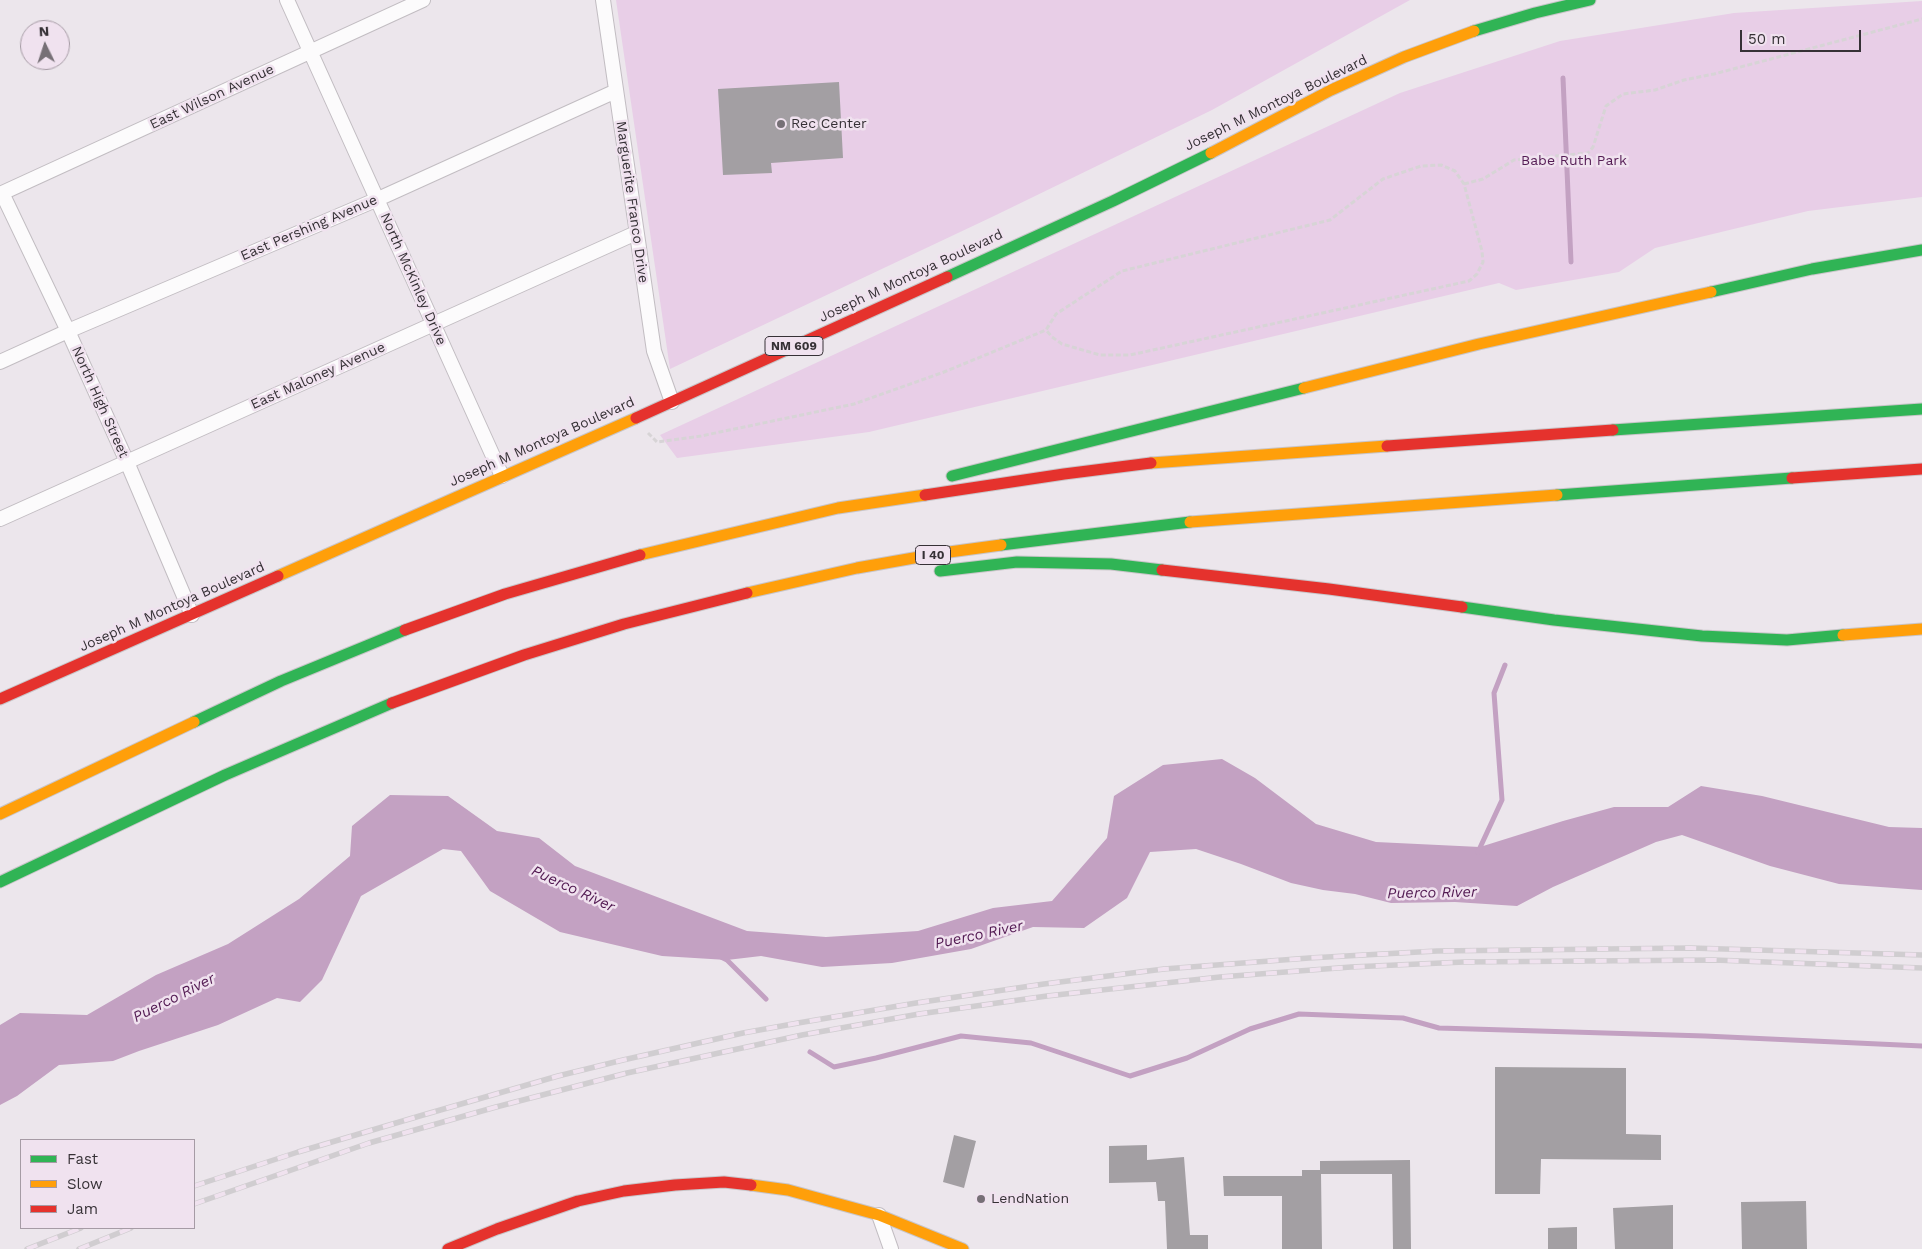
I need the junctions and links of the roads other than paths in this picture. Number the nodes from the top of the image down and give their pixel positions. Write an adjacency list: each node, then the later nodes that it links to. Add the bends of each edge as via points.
1 (287, 0): 5 (street, North McKinley Drive)
2 (423, 0): 5 (street, East Wilson Avenue)
3 (603, 0): 6 (street, Marguerite Franco Drive)
4 (1590, 0): 14 (main road, Joseph M Montoya Boulevard / NM 609, via 1464,34 1404,58 1331,90 1113,200)
5 (311, 52): 7 (street, East Wilson Avenue); 8 (street, North McKinley Drive)
6 (616, 91): 8 (street, East Pershing Avenue); 9 (street, Marguerite Franco Drive)
7 (1, 193): 12 (street, North High Street)
8 (378, 199): 11 (street, North McKinley Drive); 12 (street, East Pershing Avenue)
9 (636, 233): 11 (street, East Maloney Avenue); 14 (street, Marguerite Franco Drive, via 654,351)
10 (1922, 250): 19 (main road, via 1812,269 1479,344)
11 (433, 324): 16 (street, East Maloney Avenue); 18 (street, North McKinley Drive)
12 (68, 331): 13 (street, East Pershing Avenue); 16 (street, North High Street)
13 (0, 362)
14 (672, 402): 18 (main road, Joseph M Montoya Boulevard / NM 609)
15 (1922, 409): 22 (main road, via 1169,461 838,508)
16 (127, 462): 21 (street, East Maloney Avenue); 26 (street, North High Street)
17 (1922, 469): 25 (main road, I 40, via 1170,523 942,553)
18 (502, 476): 26 (main road, Joseph M Montoya Boulevard / NM 609)
19 (945, 478)
20 (916, 485): 22 (main road)
21 (0, 519)
22 (685, 543): 29 (main road, via 505,594 402,631 281,681)
23 (931, 572): 27 (main road, via 1017,562 1111,564 1702,636 1787,640)
24 (845, 582): 25 (main road)
25 (733, 596): 30 (main road, I 40, via 624,624 524,655 401,699 225,775)
26 (192, 615): 28 (main road, Joseph M Montoya Boulevard / NM 609)
27 (1919, 630)
28 (0, 699)
29 (0, 814)
30 (0, 882)
31 (879, 1215): 32 (main road, via 788,1190 724,1182 675,1184 578,1201); 33 (street); 34 (main road)
32 (448, 1249)
33 (891, 1249)
34 (963, 1249)

